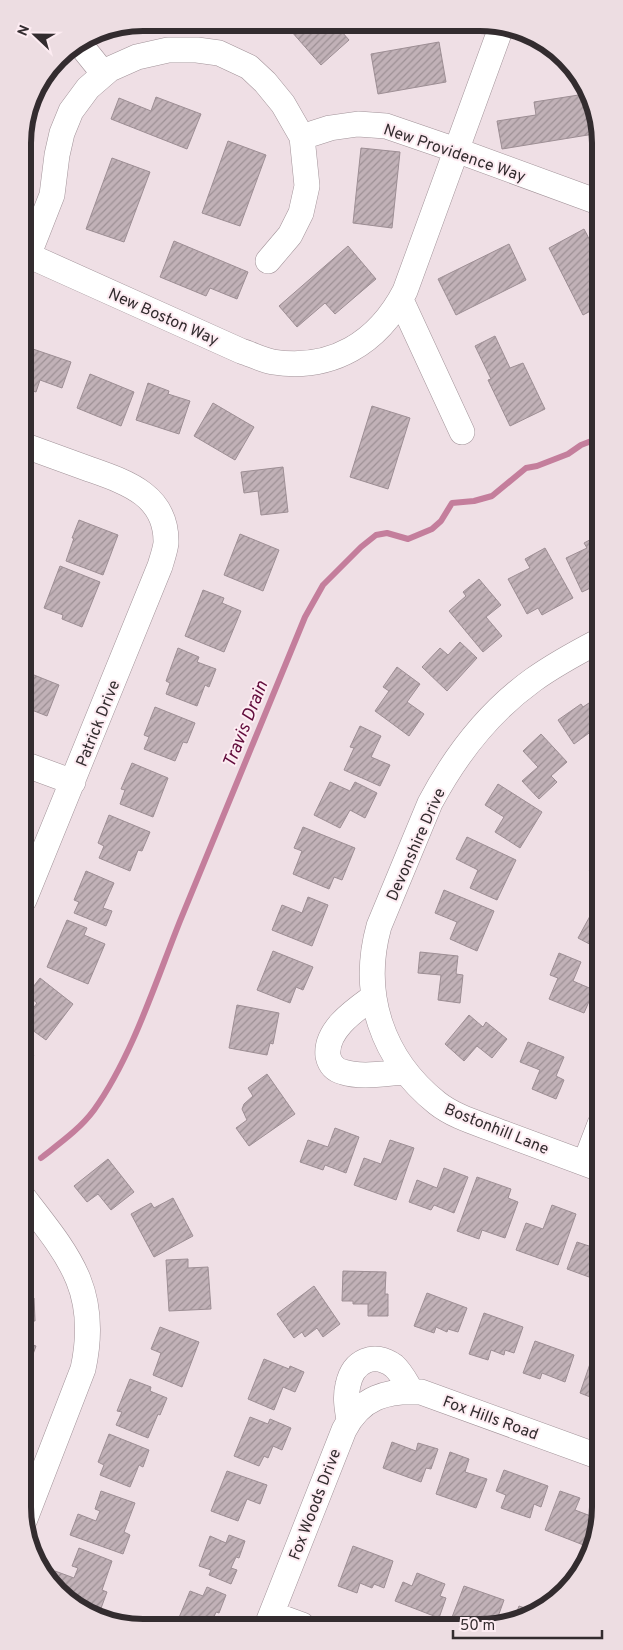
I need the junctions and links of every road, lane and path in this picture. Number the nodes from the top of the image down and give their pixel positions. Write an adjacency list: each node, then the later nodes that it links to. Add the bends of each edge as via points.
1 (499, 33): 5 (street, New Boston Way)
2 (83, 48): 3 (street)
3 (104, 74): 4 (street, via 137,57 168,50 219,53 249,67 265,82 283,104); 7 (street, via 88,88 71,111 57,154 52,195)
4 (302, 137): 5 (street, New Providence Way, via 358,124 386,126); 9 (street, via 307,186 301,213 290,236)
5 (456, 150): 6 (street, New Providence Way); 10 (street, New Boston Way)
6 (592, 200)
7 (31, 243)
8 (31, 257): 10 (street, New Boston Way, via 271,362 309,363 350,351 365,342)
9 (268, 261)
10 (401, 300): 11 (street)
11 (462, 432)
12 (31, 448): 15 (street, Patrick Drive, via 130,485 144,494 161,515 165,528 166,544 160,566)
13 (592, 645): 17 (street, Devonshire Drive, via 532,681 512,698 464,749 439,787 379,926 372,964)
14 (31, 767): 15 (street)
15 (73, 782): 16 (street, Patrick Drive)
16 (31, 883)
17 (373, 997): 18 (street, Devonshire Drive); 19 (street, via 350,1014 333,1034 328,1051 329,1063 344,1073)
18 (384, 1037): 19 (street, Bostonhill Lane)
19 (405, 1072): 20 (street, Bostonhill Lane, via 437,1103 460,1117)
20 (592, 1166)
21 (31, 1207): 26 (street, via 63,1249 76,1273 88,1321 83,1369)
22 (412, 1392): 23 (street, Fox Hills Road); 24 (street, via 396,1367 371,1358 360,1364 348,1384); 25 (street, Fox Hills Road, via 441,1398)
23 (380, 1396): 24 (street, Fox Woods Drive)
24 (349, 1420): 27 (street, Fox Woods Drive)
25 (592, 1454)
26 (31, 1503)
27 (270, 1619)

